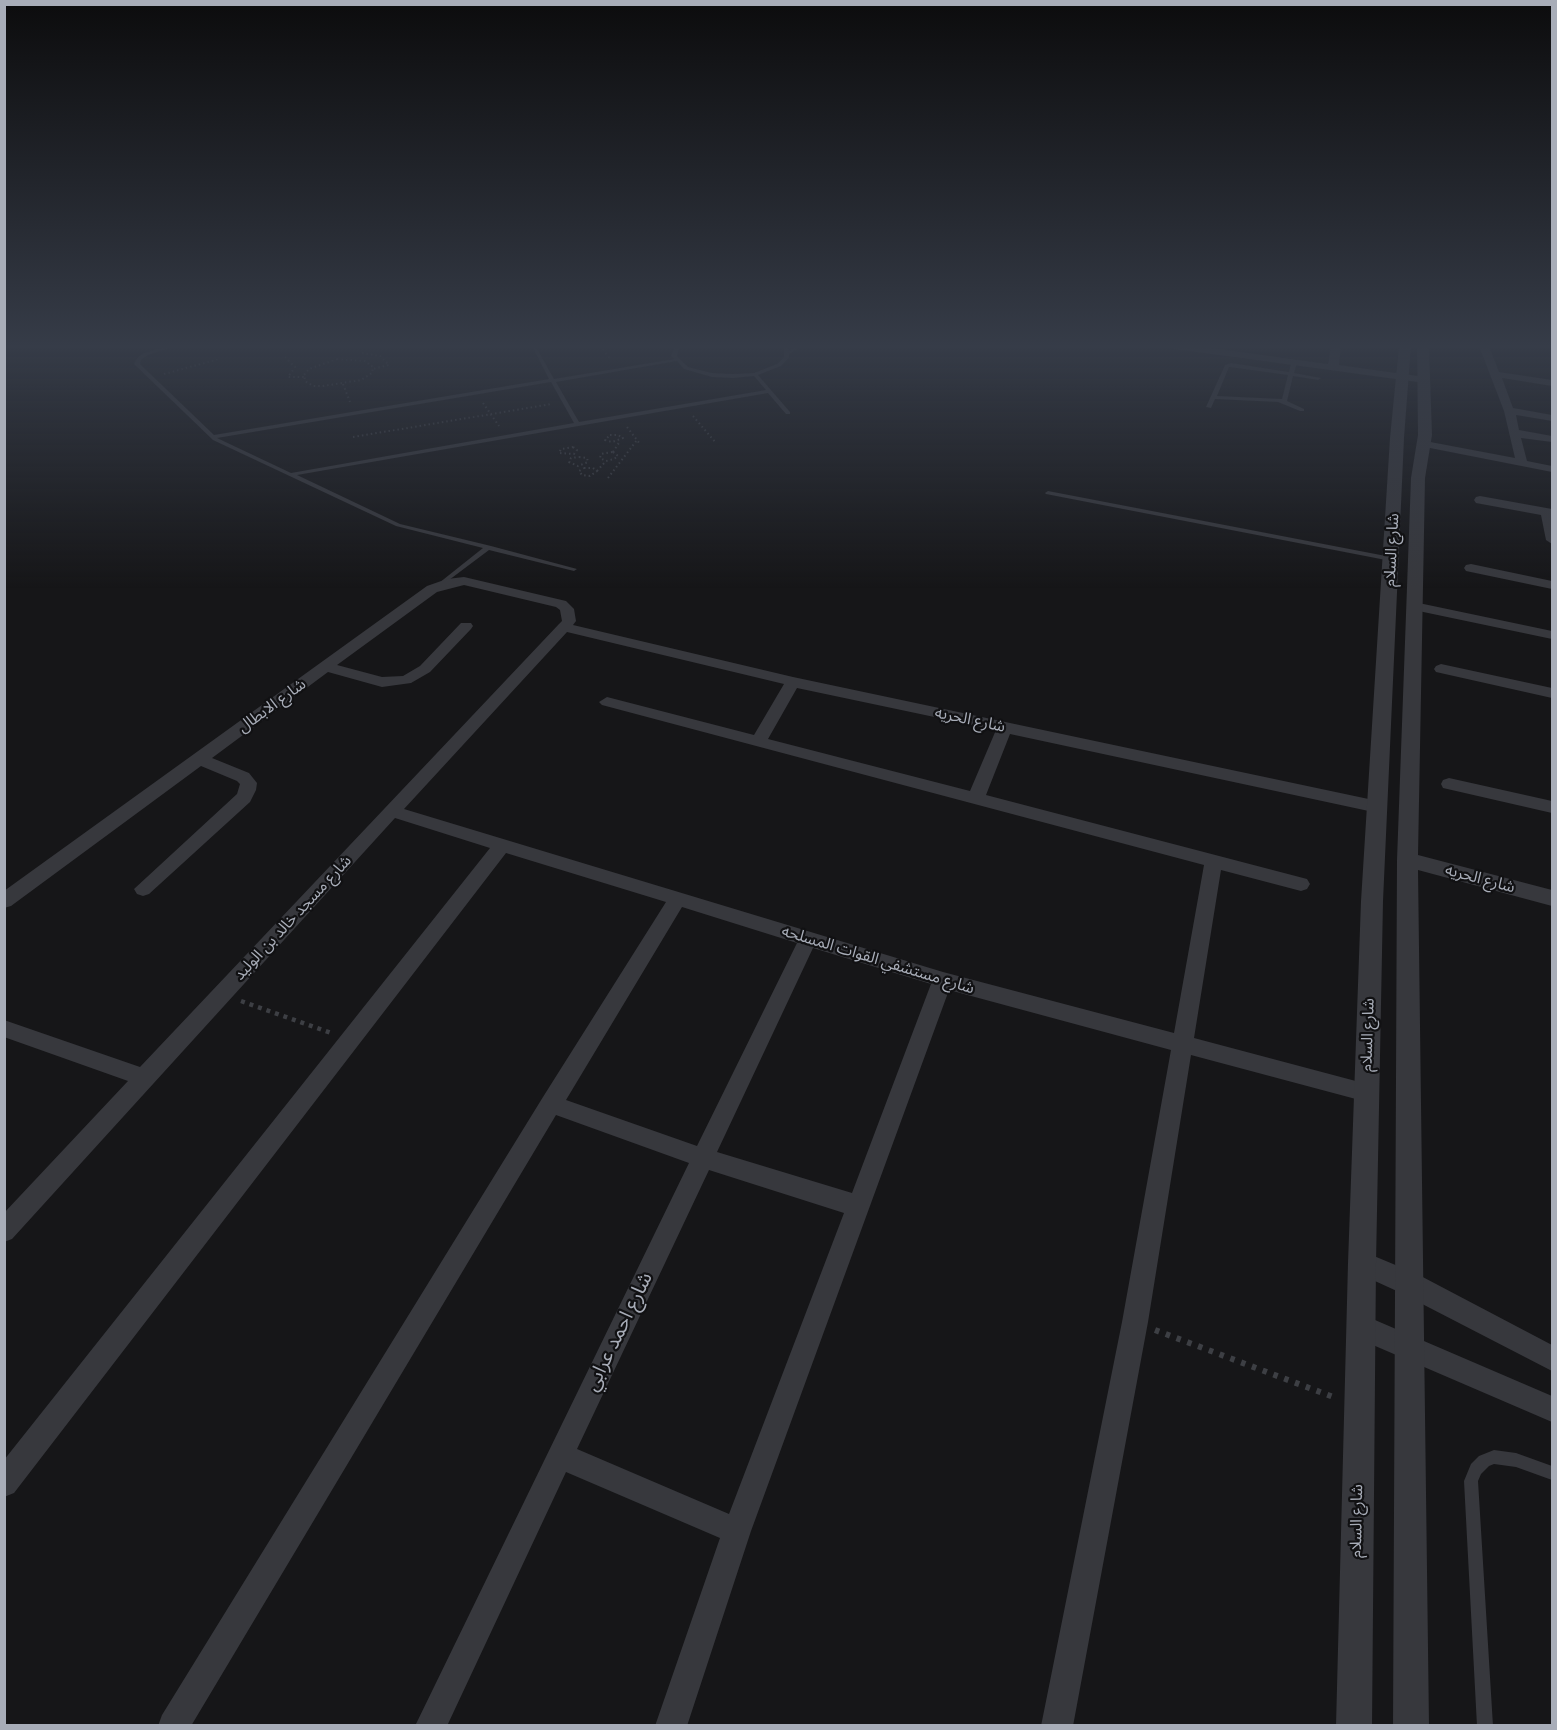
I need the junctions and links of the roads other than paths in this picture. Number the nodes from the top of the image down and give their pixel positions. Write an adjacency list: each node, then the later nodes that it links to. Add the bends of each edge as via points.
1 (202, 427): 8 (lane)
2 (273, 427): 8 (lane)
3 (562, 427): 13 (lane)
4 (1400, 427): 14 (street, شارع السلام, via 1397,438)
5 (1422, 427): 10 (street, شارع السلام)
6 (1512, 427): 7 (street)
7 (1514, 434): 9 (street); 11 (street)
8 (212, 437): 13 (lane)
9 (1552, 439)
10 (1425, 444): 11 (street); 14 (street, شارع السلام)
11 (1522, 463): 12 (street)
12 (1552, 469)
13 (293, 474): 19 (lane, via 398,525)
14 (1407, 476): 20 (street, شارع السلام); 25 (street, شارع السلام)
15 (1048, 493): 20 (lane)
16 (1480, 500): 17 (street)
17 (1550, 512): 18 (street)
18 (1552, 540)
19 (489, 548): 21 (lane); 23 (lane)
20 (1391, 559): 39 (street, شارع السلام)
21 (574, 568)
22 (1471, 568): 24 (street)
23 (441, 584): 27 (street, شارع الابطال, via 464,581 561,604 570,615); 29 (street, شارع الابطال, via 422,594)
24 (1552, 585)
25 (1414, 606): 28 (street); 44 (street, شارع السلام)
26 (466, 626): 29 (street, via 425,669 406,680 382,681)
27 (564, 627): 31 (street, شارع الحريه); 41 (street, شارع مسجد خالد بن الوليد)
28 (1552, 635)
29 (327, 667): 36 (street, شارع الابطال)
30 (1441, 669): 32 (street)
31 (793, 682): 34 (street, شارع الحريه); 35 (street)
32 (1552, 693)
33 (607, 702): 35 (street)
34 (1005, 727): 38 (street); 39 (street, شارع الحريه)
35 (757, 742): 38 (street)
36 (199, 759): 46 (street, via 243,777 249,783 248,790 244,798); 49 (street, شارع الابطال)
37 (1449, 784): 40 (street)
38 (976, 798): 43 (street)
39 (1378, 807): 55 (street, شارع السلام)
40 (1552, 807)
41 (394, 812): 42 (street, شارع مستشفي القوات المسلحه); 54 (street, شارع مسجد خالد بن الوليد)
42 (502, 845): 48 (street, شارع مستشفي القوات المسلحه); 68 (street)
43 (1214, 860): 45 (street); 53 (street)
44 (1407, 860): 47 (street, شارع الحريه); 61 (street, شارع السلام)
45 (1301, 884)
46 (142, 889)
47 (1552, 898)
48 (678, 899): 50 (street, شارع مستشفي القوات المسلحه); 56 (street)
49 (4, 901)
50 (808, 939): 51 (street, شارع مستشفي القوات المسلحه); 57 (street, شارع احمد عرابي)
51 (943, 981): 53 (street, شارع مستشفي القوات المسلحه); 58 (street)
52 (4, 1028): 54 (street)
53 (1183, 1044): 55 (street, شارع مستشفي القوات المسلحه); 73 (street, via 1135,1322)
54 (144, 1078): 59 (street, شارع مسجد خالد بن الوليد)
55 (1366, 1093): 60 (street, شارع السلام)
56 (551, 1104): 57 (street); 70 (street)
57 (703, 1158): 58 (street); 66 (street, شارع احمد عرابي)
58 (858, 1206): 69 (street)
59 (4, 1231)
60 (1362, 1263): 61 (street); 62 (street, شارع السلام)
61 (1408, 1283): 63 (street, شارع السلام); 64 (street)
62 (1361, 1326): 63 (street); 74 (street, شارع السلام)
63 (1409, 1347): 65 (street); 75 (street, شارع السلام)
64 (1552, 1358)
65 (1552, 1409)
66 (560, 1456): 69 (street); 71 (street, شارع احمد عرابي)
67 (1552, 1473): 76 (lane, via 1494,1457 1476,1469 1471,1481)
68 (4, 1483)
69 (737, 1532): 72 (street)
70 (173, 1725)
71 (430, 1725)
72 (671, 1725)
73 (1057, 1725)
74 (1354, 1725)
75 (1412, 1725)
76 (1485, 1725)

